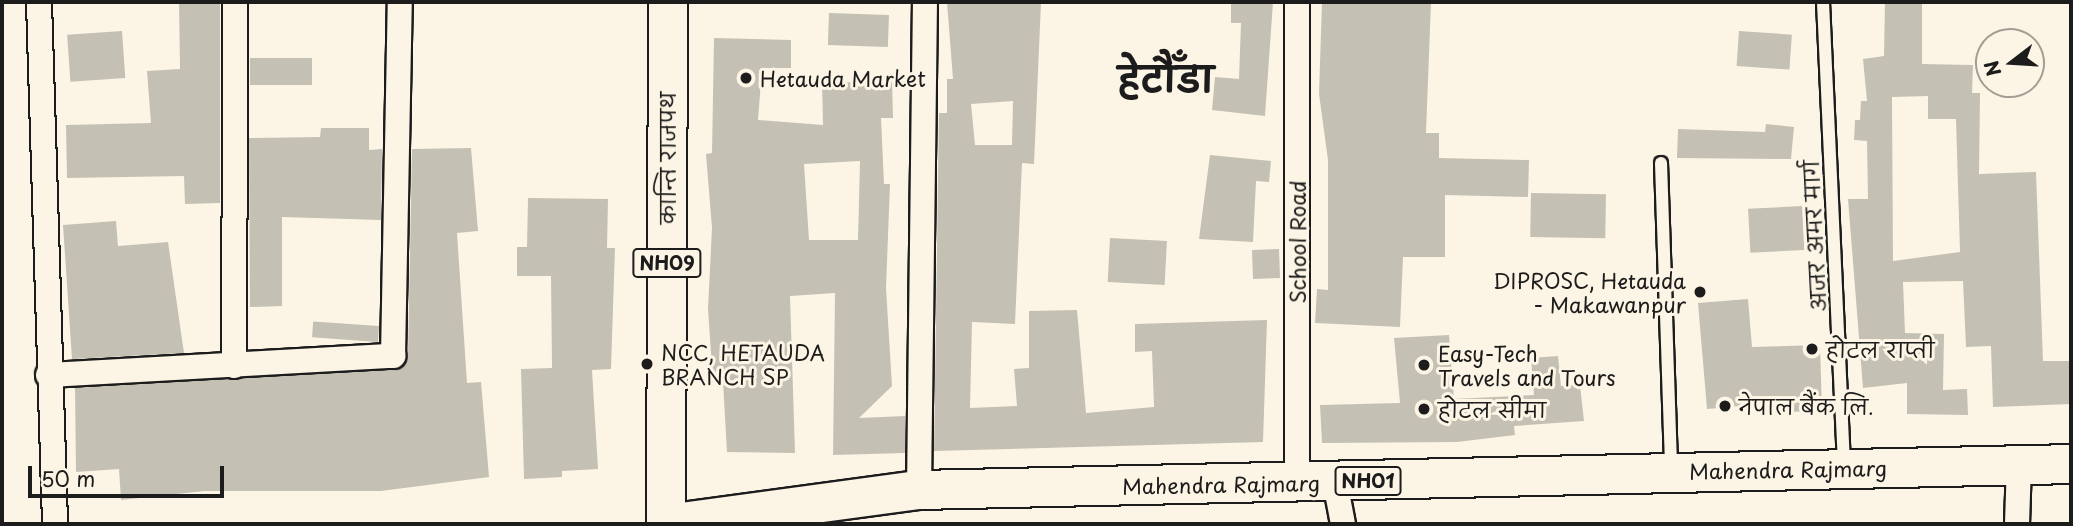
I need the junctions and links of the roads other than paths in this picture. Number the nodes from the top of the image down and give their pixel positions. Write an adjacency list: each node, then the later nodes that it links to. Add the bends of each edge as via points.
1 (39, 2): 10 (street)
2 (235, 2): 9 (street)
3 (400, 2): 9 (street, via 393,356)
4 (668, 2): 19 (main road, कान्ति राजपथ / NH09)
5 (925, 2): 17 (street)
6 (1297, 2): 15 (street, School Road)
7 (1823, 2): 13 (lane, अजर अमर मार्ग)
8 (1661, 163): 14 (lane)
9 (234, 366): 10 (street)
10 (48, 375): 18 (street)
11 (2019, 464): 12 (main road, Mahendra Rajmarg / NH01); 13 (main road, Mahendra Rajmarg / NH01); 21 (street)
12 (2071, 464)
13 (1844, 468): 14 (main road, Mahendra Rajmarg / NH01)
14 (1671, 472): 16 (main road, Mahendra Rajmarg / NH01)
15 (1297, 482): 16 (main road, Mahendra Rajmarg / NH01); 17 (main road, Mahendra Rajmarg / NH01)
16 (1335, 482): 20 (street)
17 (919, 490): 19 (main road, Mahendra Rajmarg / NH01)
18 (55, 524)
19 (666, 524)
20 (1343, 524)
21 (2017, 524)

